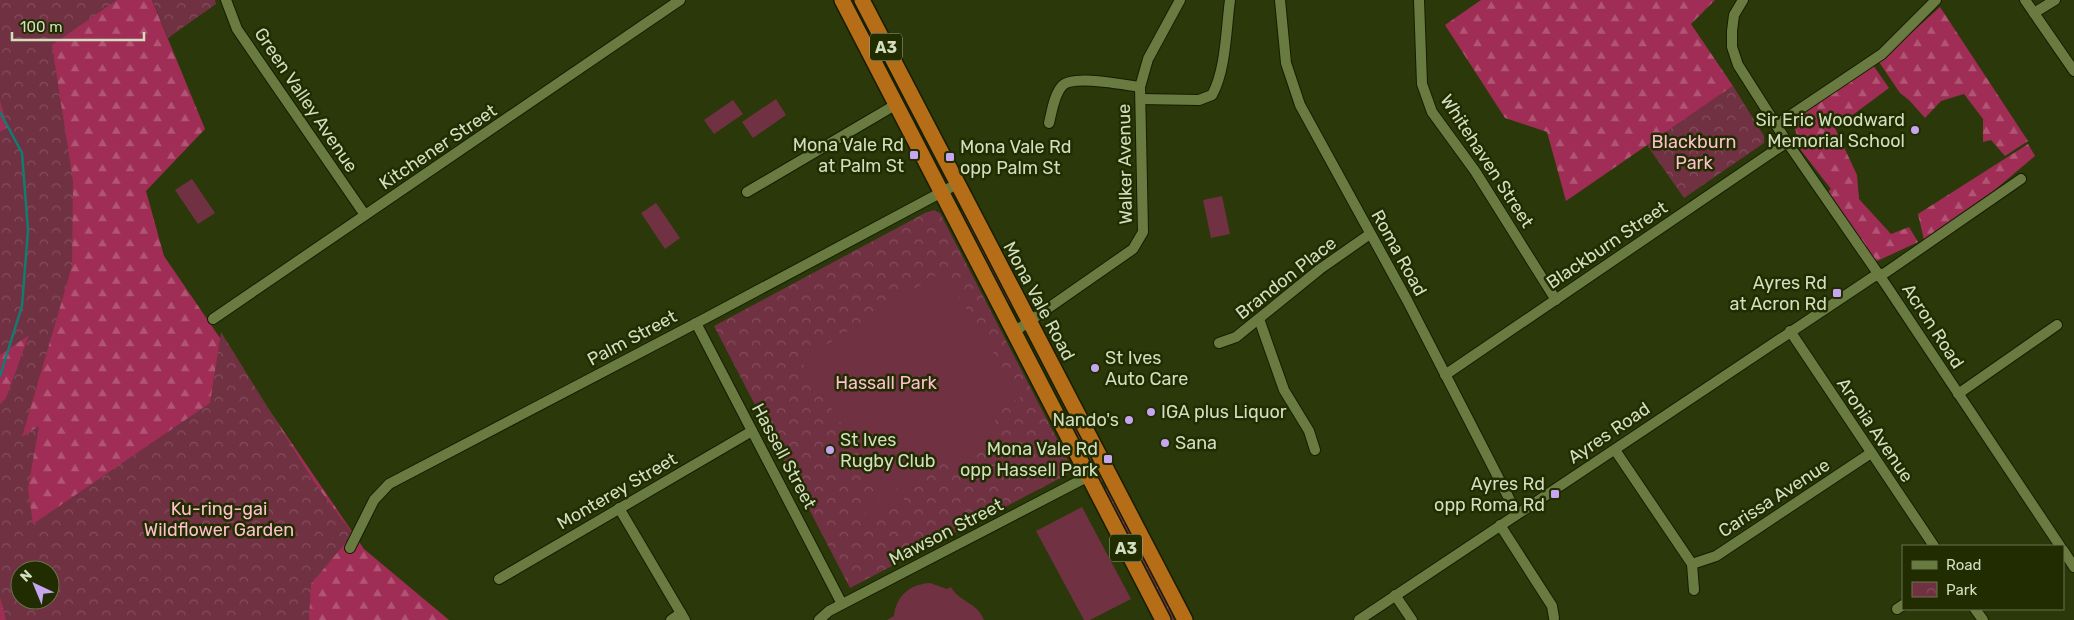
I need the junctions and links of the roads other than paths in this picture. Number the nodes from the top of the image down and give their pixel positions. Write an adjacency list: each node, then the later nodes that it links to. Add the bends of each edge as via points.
1 (226, 0): 25 (street, Green Valley Avenue, via 237,30)
2 (680, 0): 25 (street, Kitchener Street)
3 (842, 0): 17 (highway, Mona Vale Road / A3)
4 (862, 0): 22 (highway, Mona Vale Road / A3)
5 (1180, 0): 15 (street, Walker Avenue, via 1148,59)
6 (1230, 0): 16 (street, via 1221,69 1212,95 1199,100)
7 (1280, 0): 26 (street, Roma Road, via 1286,63 1300,105)
8 (1420, 0): 28 (street, Whitehaven Street, via 1422,84 1432,112 1475,171)
9 (1743, 0): 19 (street, Acron Road, via 1734,15 1732,47 1738,65)
10 (1936, 0): 19 (street, via 1882,54)
11 (2025, 0): 13 (street)
12 (2055, 0): 13 (street)
13 (2034, 13): 14 (street)
14 (2074, 71)
15 (1140, 87): 16 (street, Walker Avenue); 18 (street, via 1075,80 1064,84 1058,91)
16 (1141, 99): 31 (street, Walker Avenue, via 1143,232 1133,249)
17 (895, 105): 23 (street); 24 (highway, Mona Vale Road / A3)
18 (1049, 123)
19 (1776, 125): 20 (street, Acron Road)
20 (1787, 142): 27 (street, Acron Road); 28 (street, Blackburn Street)
21 (2021, 179): 27 (street, Ayres Road, via 1885,274)
22 (956, 184): 24 (street, Palm Street); 31 (highway, Mona Vale Road / A3)
23 (746, 192)
24 (942, 192): 32 (street, Palm Street); 35 (highway, Mona Vale Road / A3)
25 (365, 215): 30 (street, Kitchener Street)
26 (1370, 234): 29 (street, Brandon Place, via 1320,269); 37 (street, Roma Road)
27 (1879, 275): 34 (street, Ayres Road); 38 (street, Acron Road)
28 (1556, 300): 37 (street, Blackburn Street)
29 (1259, 319): 36 (street, Brandon Place, via 1236,337); 40 (street, via 1284,390 1309,431)
30 (213, 320)
31 (1029, 322): 35 (street, Walker Avenue); 62 (highway, Mona Vale Road / A3)
32 (696, 323): 39 (street, Hassell Street); 49 (street, Palm Street, via 389,484 374,500)
33 (2056, 325): 38 (street)
34 (1790, 331): 41 (street, Ayres Road); 42 (street, Aronia Avenue)
35 (1014, 332): 43 (highway, Mona Vale Road / A3)
36 (1219, 344)
37 (1445, 375): 45 (street, Roma Road)
38 (1958, 394): 48 (street, Acron Road)
39 (752, 431): 44 (street, Monterey Street); 56 (street, Hassell Street)
40 (1315, 450)
41 (1615, 450): 45 (street, Ayres Road); 51 (street)
42 (1871, 454): 47 (street, Aronia Avenue); 51 (street, Carissa Avenue, via 1716,556)
43 (1089, 476): 56 (street, Mawson Street); 61 (highway, Mona Vale Road / A3)
44 (619, 508): 53 (street, Monterey Street); 57 (street)
45 (1517, 514): 46 (street, Ayres Road)
46 (1500, 525): 55 (street, Ayres Road); 58 (street, via 1552,606)
47 (1933, 545)
48 (2059, 545)
49 (350, 548)
50 (2064, 552): 52 (street)
51 (1692, 564): 54 (street)
52 (2074, 567)
53 (499, 579)
54 (1694, 590)
55 (1395, 595): 63 (street, Ayres Road); 64 (street)
56 (842, 604): 60 (street, Mawson Street)
57 (683, 617): 59 (street)
58 (1554, 618)
59 (671, 620)
60 (819, 620)
61 (1163, 620)
62 (1185, 620)
63 (1359, 620)
64 (1412, 620)

